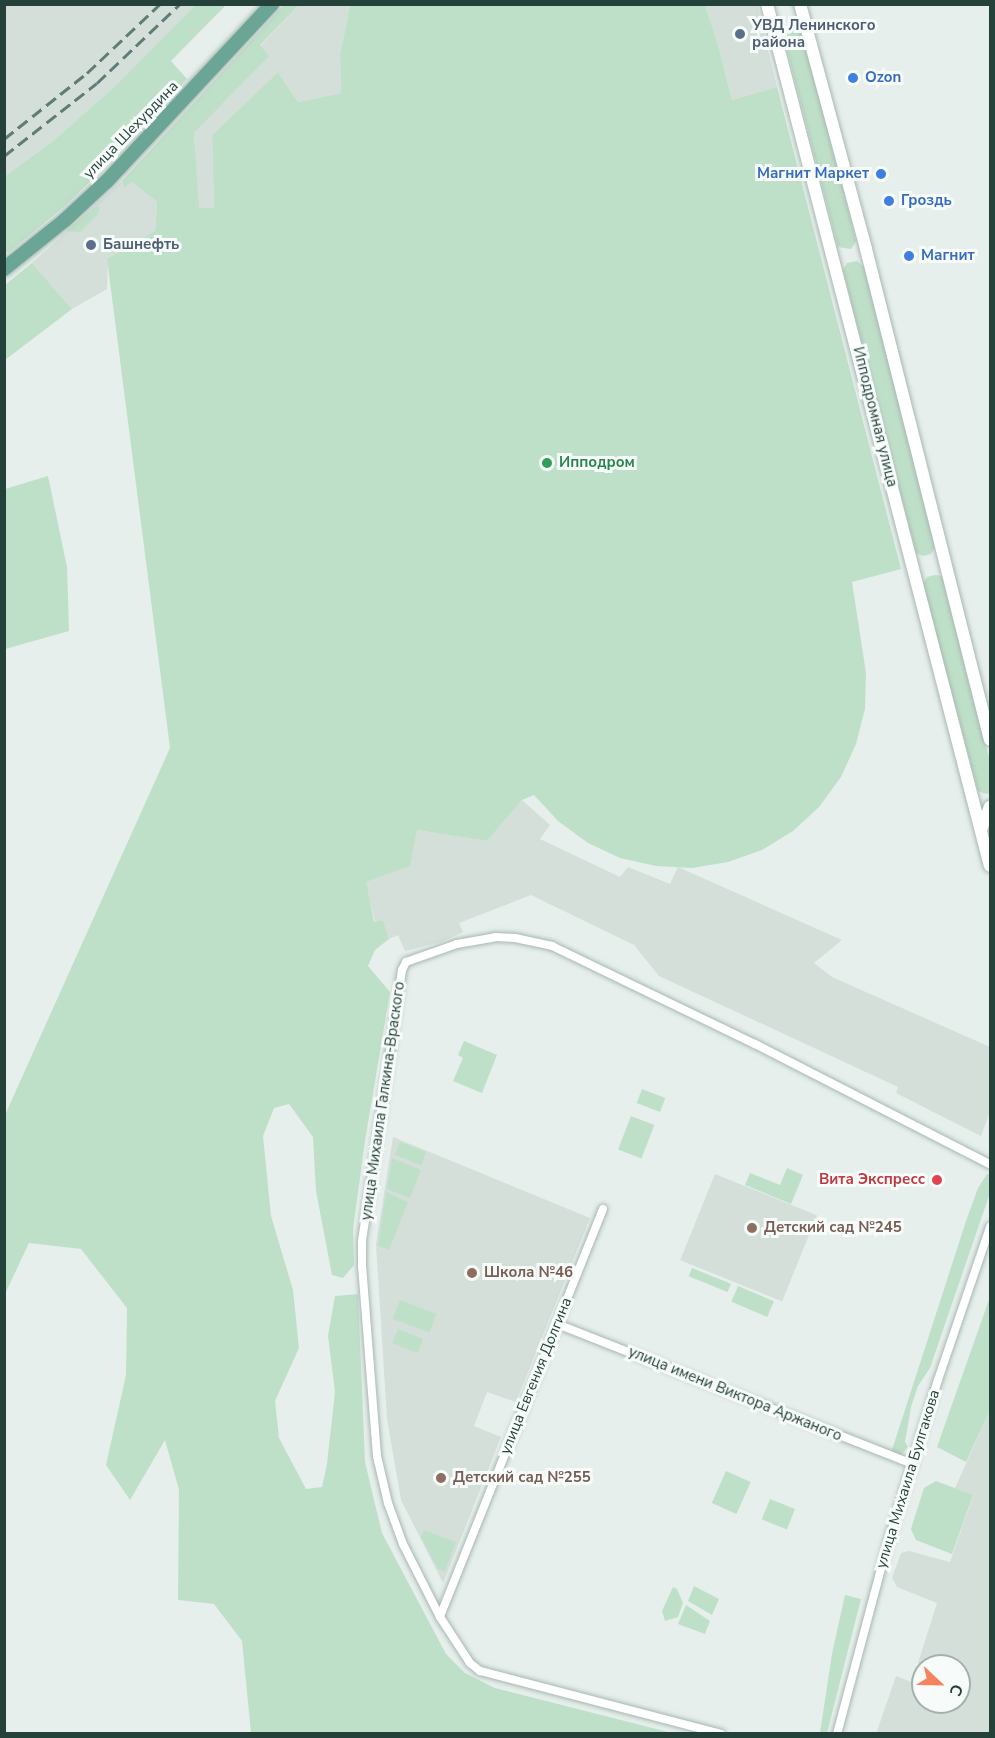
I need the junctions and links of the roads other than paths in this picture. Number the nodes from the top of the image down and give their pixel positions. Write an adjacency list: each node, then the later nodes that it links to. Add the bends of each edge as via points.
1 (272, 4): 4 (main road, улица Шехурдина, via 106,181)
2 (767, 4): 7 (street, Ипподромная улица)
3 (801, 4): 5 (street, Ипподромная улица)
4 (4, 269)
5 (990, 741)
6 (990, 807): 7 (street)
7 (981, 830): 8 (street, Ипподромная улица)
8 (990, 866)
9 (990, 1164): 14 (street, улица Михаила Галкина-Враского, via 552,946 495,937 457,944 406,962 362,1241 362,1267 377,1456 403,1544)
10 (603, 1209): 12 (street, улица Евгения Долгина)
11 (990, 1227): 13 (street, улица Михаила Булгакова)
12 (557, 1324): 13 (street, улица имени Виктора Аржаного); 14 (street, улица Евгения Долгина)
13 (913, 1464): 16 (street, улица Михаила Булгакова)
14 (440, 1617): 15 (street, via 470,1663 480,1671)
15 (721, 1734)
16 (837, 1734)

